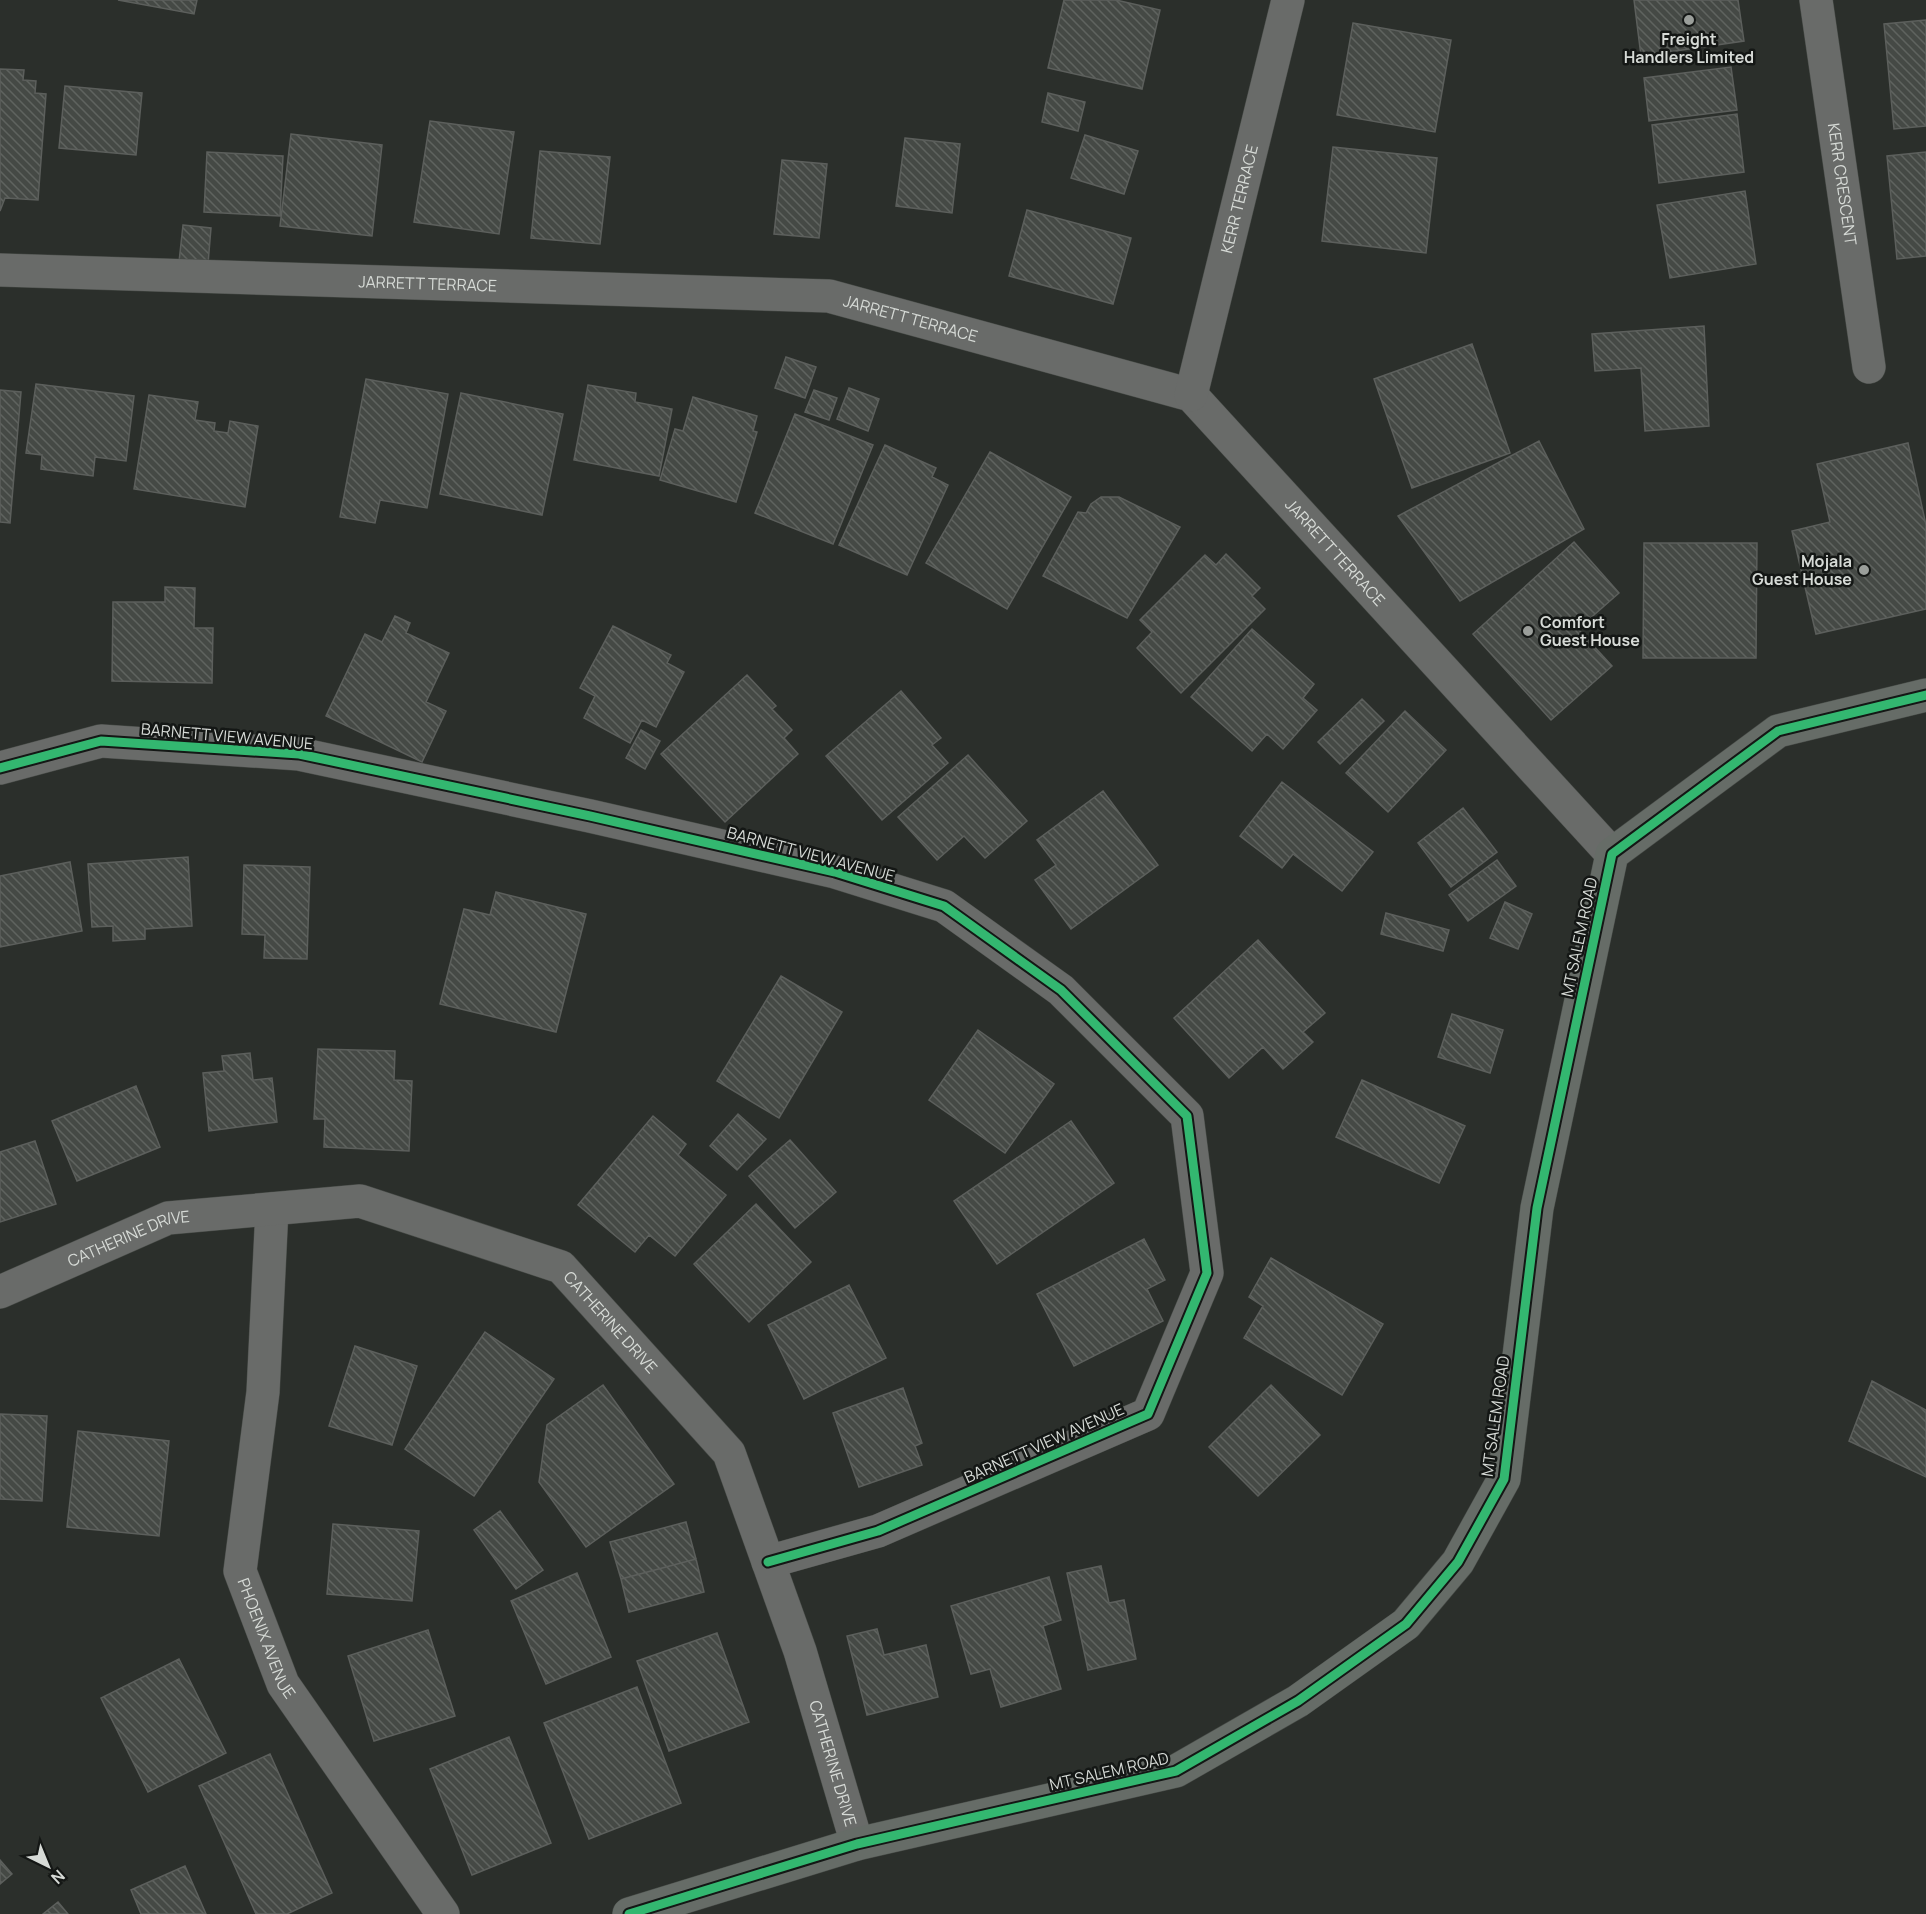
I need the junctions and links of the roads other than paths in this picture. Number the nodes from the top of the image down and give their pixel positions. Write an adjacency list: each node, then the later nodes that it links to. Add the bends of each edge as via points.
1 (1288, 0): 5 (street, KERR TERRACE)
2 (1816, 0): 4 (street, KERR CRESCENT)
3 (0, 270): 5 (street, JARRETT TERRACE, via 829,296)
4 (1869, 368)
5 (1191, 395): 8 (street, JARRETT TERRACE)
6 (1926, 695): 8 (street, via 1778,731)
7 (0, 768): 11 (street, BARNETT VIEW AVENUE, via 101,741 299,754 835,872 944,906 1061,990 1187,1116 1207,1273 1148,1414 878,1531)
8 (1612, 854): 12 (street, MT SALEM ROAD, via 1537,1208 1504,1479 1458,1562 1406,1624 1298,1701 1176,1772)
9 (272, 1209): 10 (street, CATHERINE DRIVE, via 168,1218); 11 (street, CATHERINE DRIVE, via 360,1201 561,1267 729,1453); 13 (street, PHOENIX AVENUE, via 263,1392 240,1571 284,1684)
10 (0, 1292)
11 (768, 1562): 12 (street, CATHERINE DRIVE, via 800,1651)
12 (857, 1844): 14 (street, MT SALEM ROAD)
13 (443, 1914)
14 (629, 1914)

